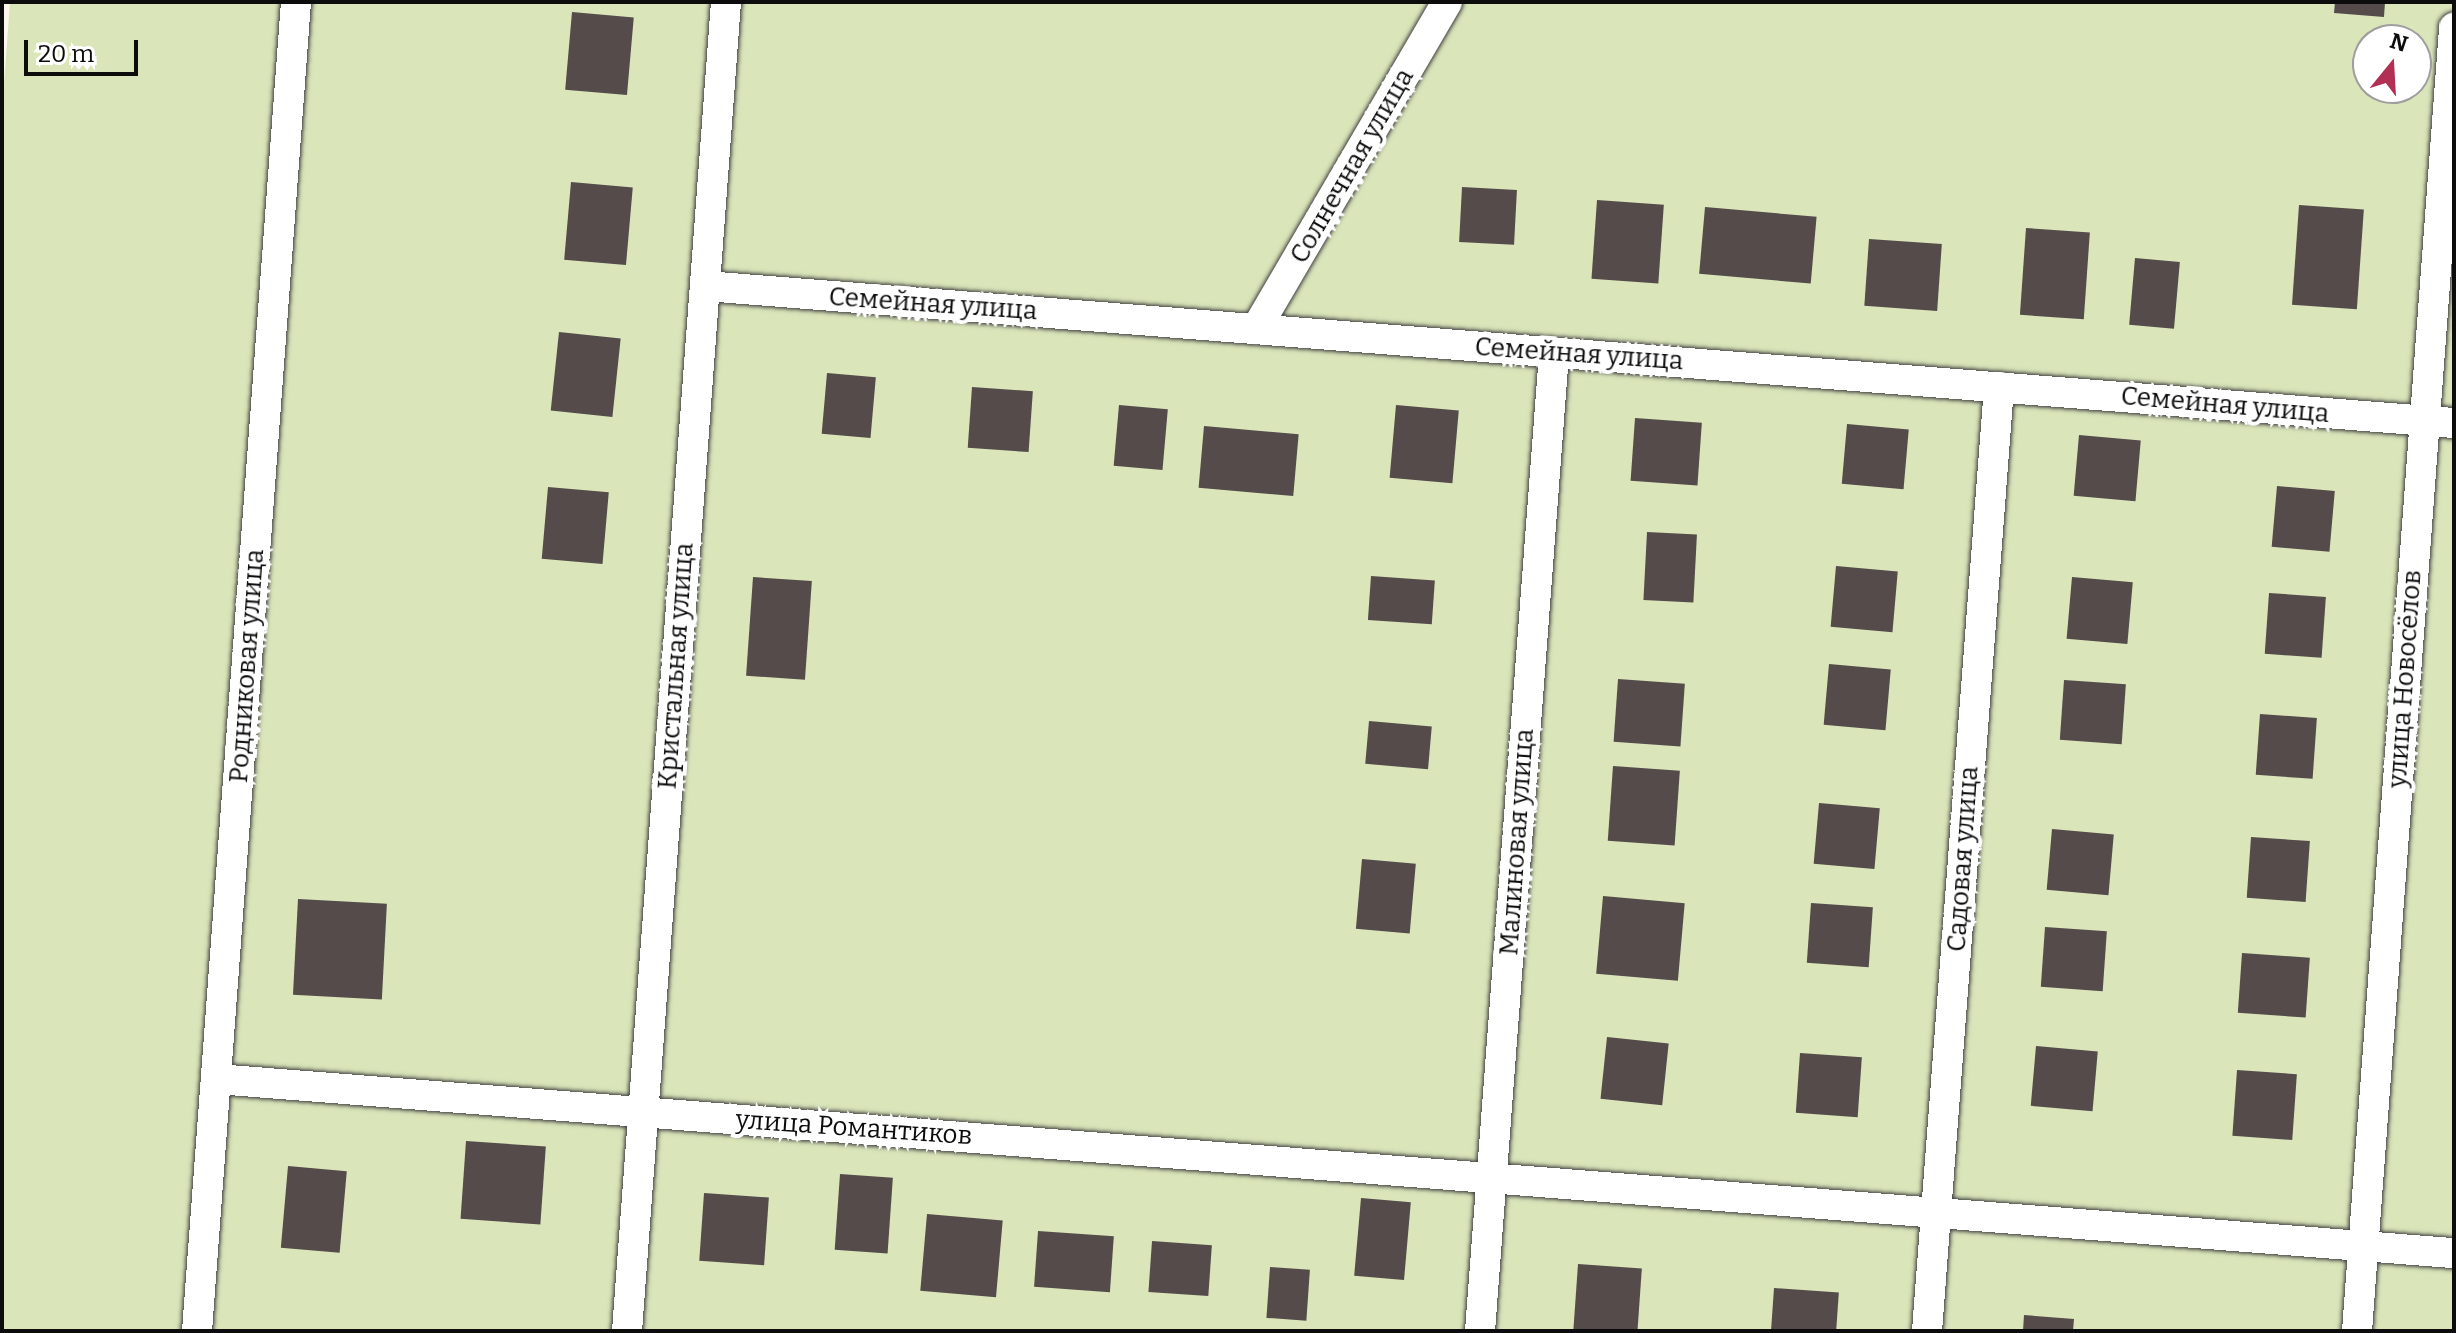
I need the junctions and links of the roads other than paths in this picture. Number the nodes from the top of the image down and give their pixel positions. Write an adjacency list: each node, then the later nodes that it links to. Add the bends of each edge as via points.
1 (296, 2): 10 (street, Родниковая улица)
2 (726, 2): 5 (street, Кристальная улица)
3 (1447, 2): 6 (street, Солнечная улица)
4 (2454, 28): 9 (street, улица Новосёлов)
5 (705, 286): 6 (street, Семейная улица); 11 (street, Кристальная улица)
6 (1256, 329): 7 (street, Семейная улица)
7 (1554, 353): 8 (street, Семейная улица); 12 (street, Малиновая улица)
8 (1999, 387): 9 (street, Семейная улица); 13 (street, Садовая улица)
9 (2439, 422): 14 (street, улица Новосёлов)
10 (216, 1079): 11 (street, улица Романтиков); 16 (street, Родниковая улица)
11 (643, 1112): 12 (street, улица Романтиков); 17 (street, Кристальная улица)
12 (1492, 1178): 13 (street, улица Романтиков); 18 (street, Малиновая улица)
13 (1936, 1213): 14 (street, улица Романтиков); 19 (street, Садовая улица)
14 (2363, 1246): 15 (street, улица Романтиков); 20 (street, улица Новосёлов)
15 (2454, 1253)
16 (197, 1331)
17 (627, 1331)
18 (1480, 1331)
19 (1927, 1331)
20 (2357, 1331)

